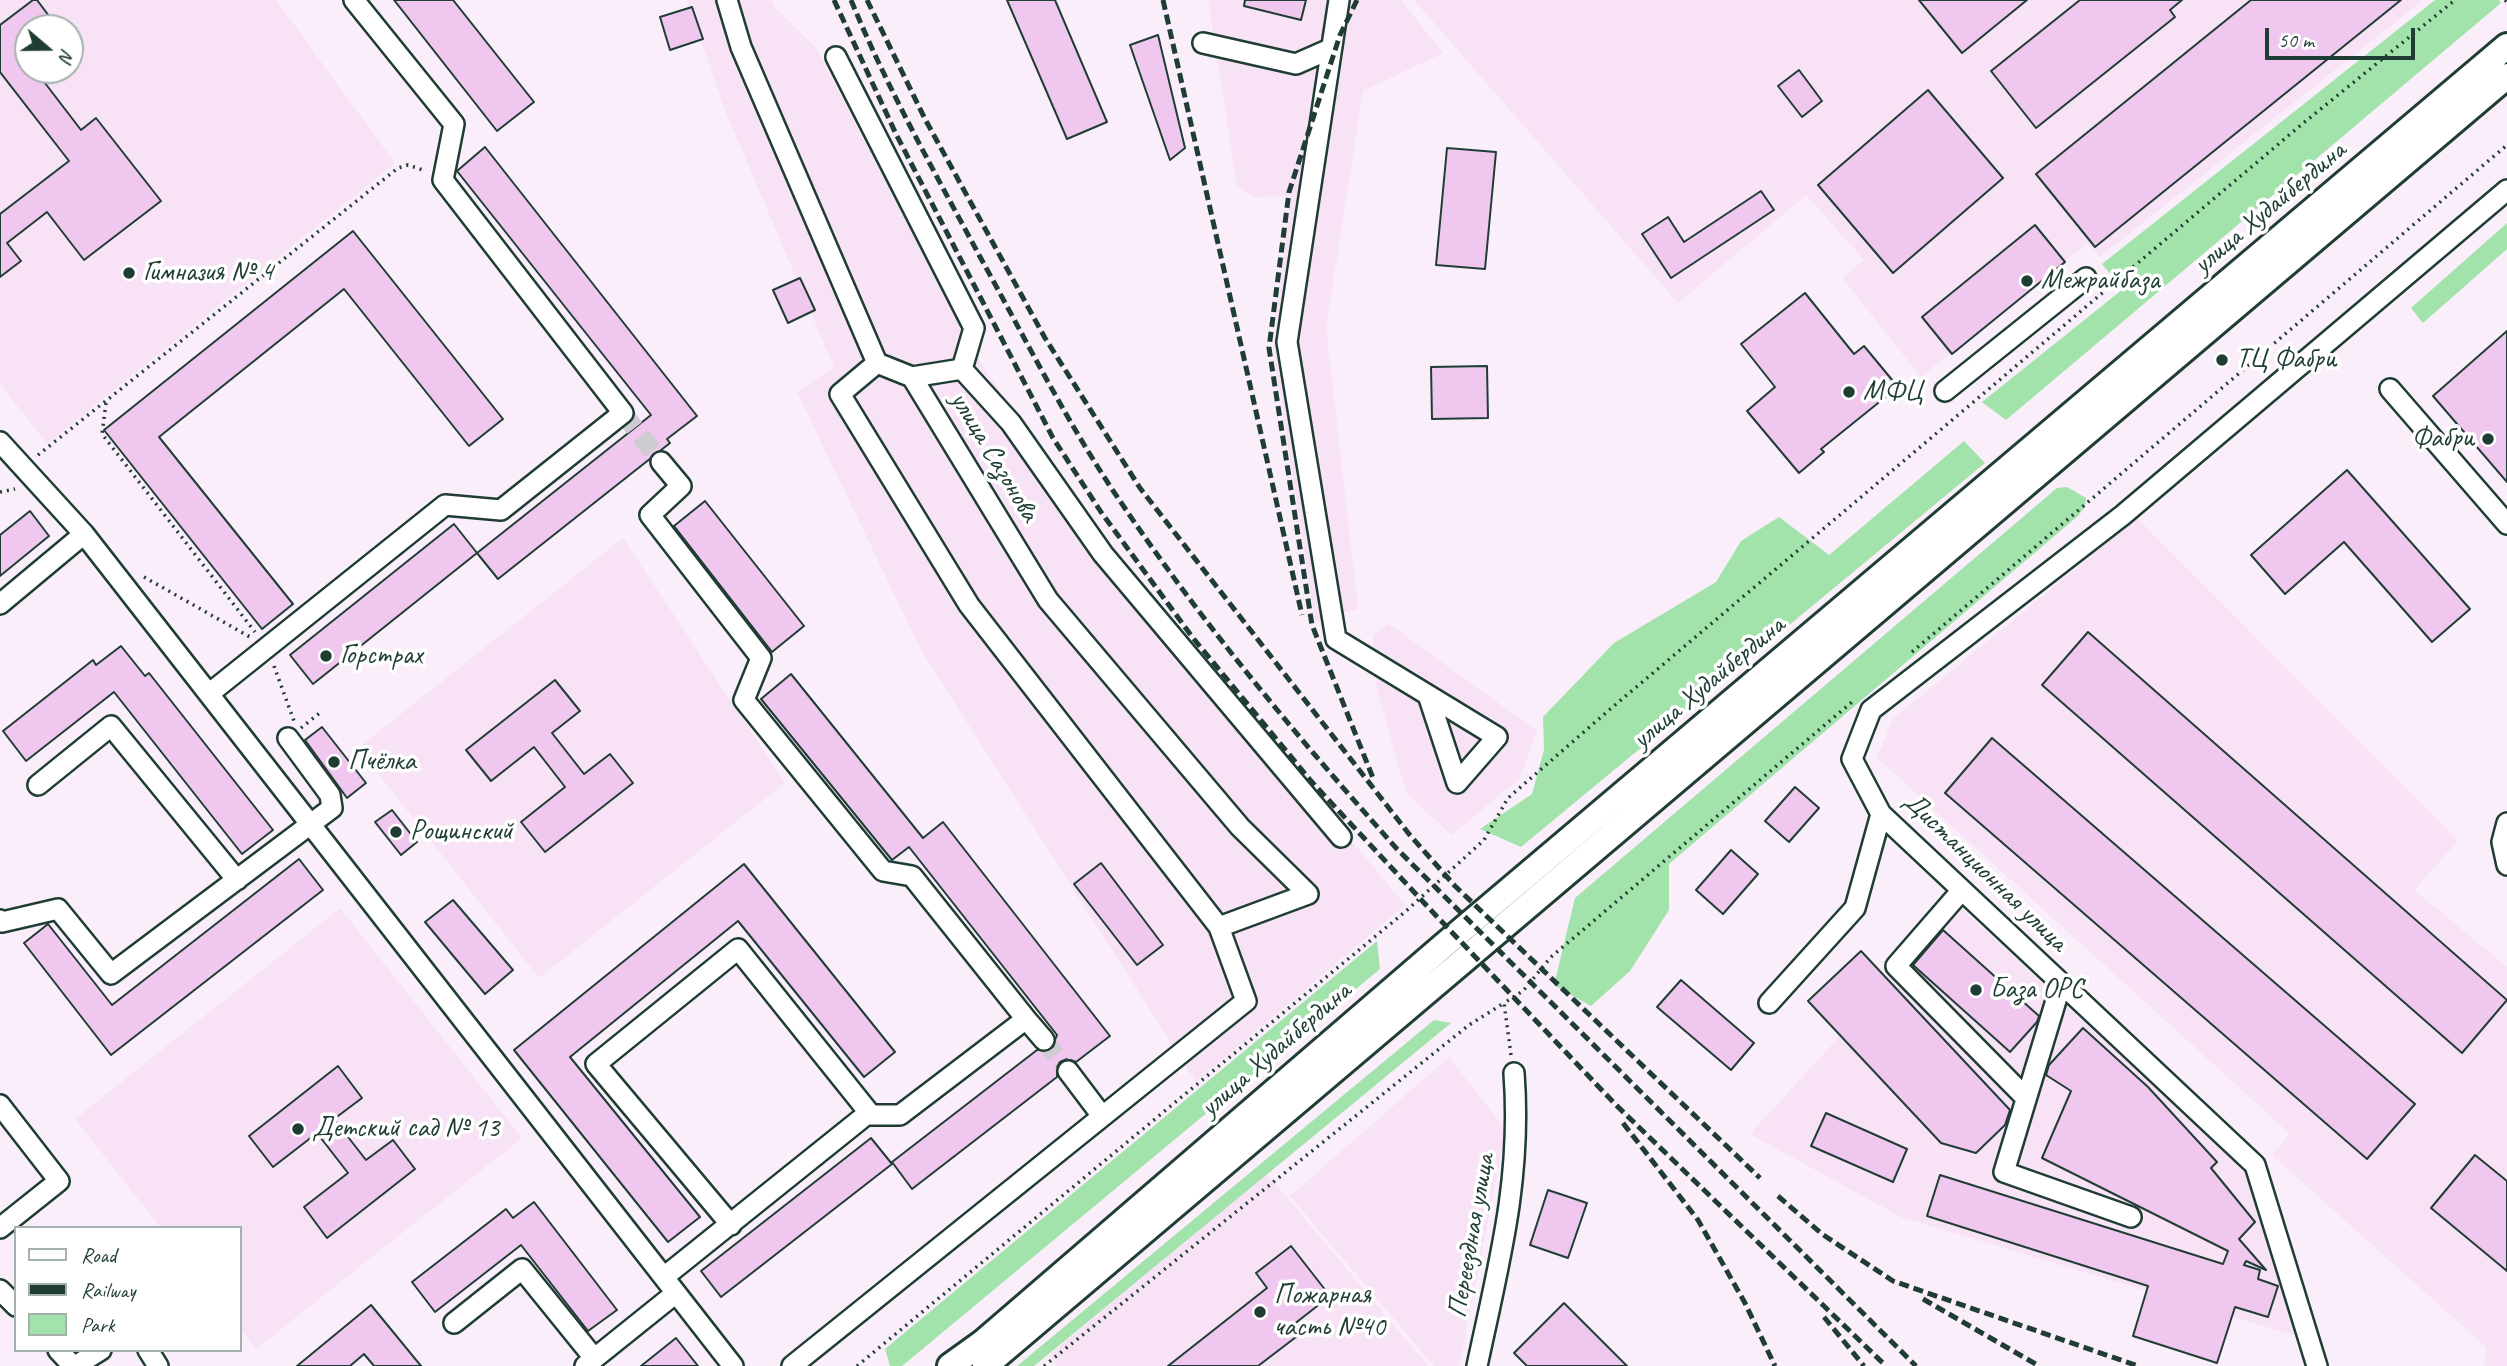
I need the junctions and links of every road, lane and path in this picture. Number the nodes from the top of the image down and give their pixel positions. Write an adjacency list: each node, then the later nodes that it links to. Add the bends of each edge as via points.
1 (354, 0): 11 (street, via 454,124)
2 (727, 0): 14 (street, via 741,47)
3 (1339, 0): 7 (street)
4 (2455, 0): 69 (path, via 1598,720 1508,799 1484,840 1406,911)
5 (1203, 43): 7 (street, via 1296,64)
6 (2507, 46): 64 (main road, улица Худайбердина, via 1443,946)
7 (1330, 49): 30 (street, via 1287,342 1336,639)
8 (836, 57): 15 (street, via 974,328)
9 (2507, 76): 64 (main road, улица Худайбердина)
10 (2507, 145): 28 (path)
11 (443, 180): 19 (path, via 417,167 398,168); 27 (street, via 623,413 501,510 445,505)
12 (2507, 190): 31 (street, via 2123,515)
13 (2086, 278): 18 (street)
14 (877, 363): 16 (street, улица Сазонова); 43 (street, via 840,394 969,605)
15 (962, 369): 16 (street); 38 (street, via 1011,423 1103,554)
16 (912, 377): 43 (street, улица Сазонова, via 1048,600 1240,827 1308,894)
17 (2390, 389): 23 (street)
18 (1945, 391)
19 (107, 401): 22 (path); 27 (path, via 102,435)
20 (0, 442): 22 (street)
21 (661, 462): 47 (street, via 681,486 650,515 761,658 744,701 883,871 912,876)
22 (23, 467): 24 (street)
23 (2507, 524)
24 (84, 534): 26 (street); 29 (street)
25 (142, 576): 27 (path)
26 (0, 604)
27 (268, 647): 29 (street); 32 (path, via 298,730)
28 (1910, 653)
29 (210, 693): 37 (street)
30 (1428, 695)
31 (1864, 704): 35 (street, Дистанционная улица, via 1852,760); 45 (path, via 1551,957 1522,991)
32 (323, 710)
33 (288, 738): 37 (street, via 333,802 332,808)
34 (38, 785): 40 (street, via 111,726)
35 (1881, 814): 41 (street, Дистанционная улица); 46 (street, via 1856,908)
36 (2507, 824): 39 (street, via 2502,842)
37 (310, 825): 40 (street); 58 (street)
38 (1341, 837)
39 (2507, 865)
40 (237, 880): 42 (street, via 111,974 58,909)
41 (1962, 890): 44 (street, Дистанционная улица); 51 (street, via 1896,965)
42 (0, 920)
43 (1219, 928): 54 (street, via 1246,1001)
44 (2061, 984): 51 (street); 74 (street, Дистанционная улица, via 2255,1165)
45 (1504, 1003): 50 (path); 72 (path, via 1469,1025)
46 (1769, 1003)
47 (1026, 1018): 48 (street); 53 (street, via 900,1115)
48 (1044, 1040)
49 (1068, 1071): 54 (street)
50 (1514, 1073): 73 (street, Переездная улица, via 1518,1124 1511,1208)
51 (2026, 1098): 55 (street, via 2004,1172)
52 (0, 1105): 57 (street, via 59,1181)
53 (870, 1115): 56 (street); 56 (street, via 738,949 596,1064)
54 (1102, 1115): 68 (street)
55 (2131, 1217)
56 (732, 1225): 58 (street)
57 (0, 1228)
58 (670, 1285): 65 (street); 67 (street)
59 (0, 1290): 60 (street)
60 (14, 1304)
61 (454, 1323): 65 (street, via 522,1269)
62 (60, 1352): 66 (street)
63 (98, 1352): 66 (street)
64 (984, 1354): 70 (main road, улица Худайбердина); 71 (main road)
65 (590, 1362)
66 (74, 1366)
67 (733, 1366)
68 (792, 1366)
69 (857, 1366)
70 (950, 1366)
71 (960, 1366)
72 (1044, 1366)
73 (1476, 1366)
74 (2317, 1366)

